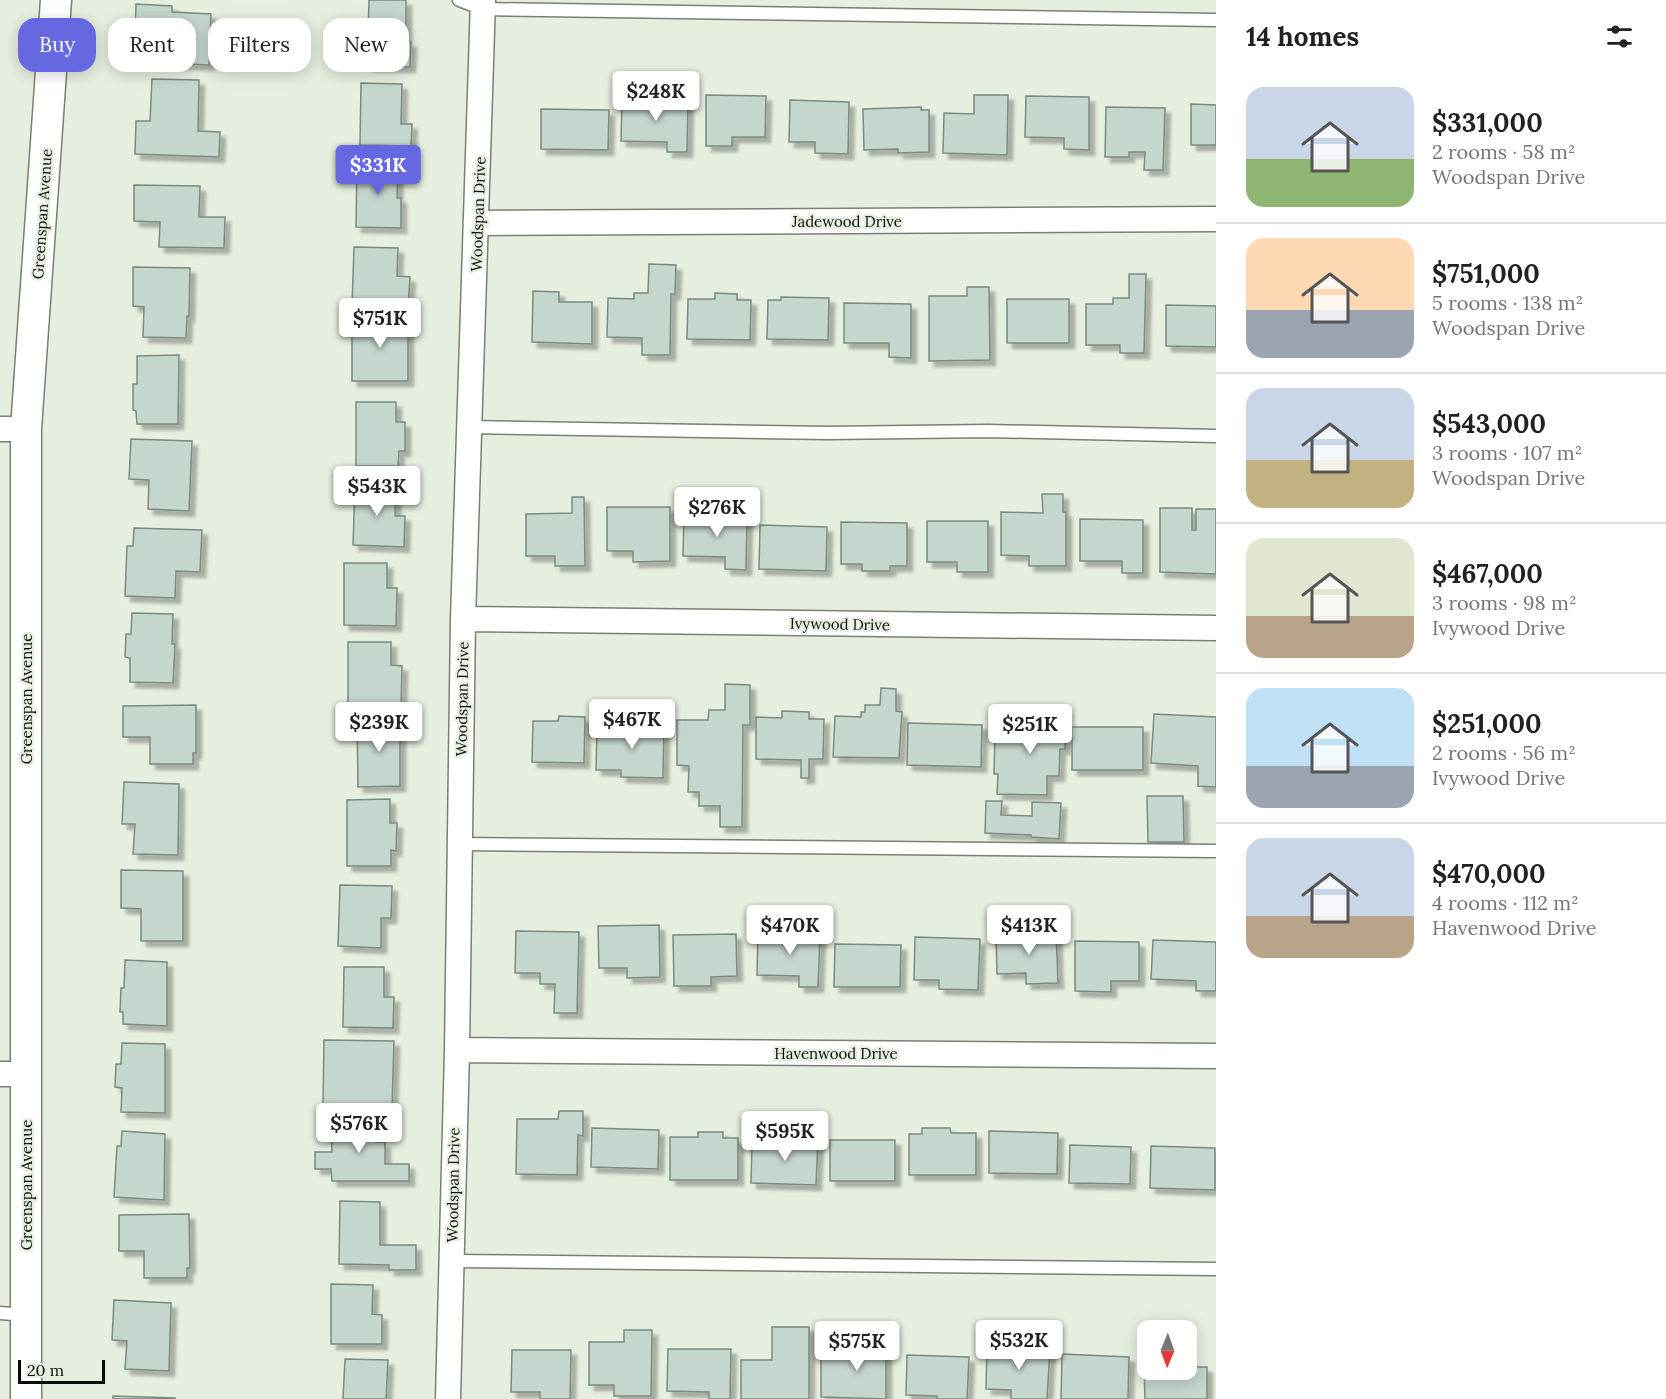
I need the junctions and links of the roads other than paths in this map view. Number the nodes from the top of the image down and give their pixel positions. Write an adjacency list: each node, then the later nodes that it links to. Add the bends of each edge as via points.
1 (56, 0): 8 (street, Greenspan Avenue)
2 (459, 0): 3 (lane)
3 (483, 4): 4 (lane); 6 (street, Woodspan Drive)
4 (1216, 20)
5 (1216, 219): 6 (street, Jadewood Drive)
6 (478, 223): 7 (street, Woodspan Drive)
7 (470, 427): 9 (lane); 10 (street, Woodspan Drive)
8 (13, 429): 16 (street, Greenspan Avenue)
9 (1216, 436)
10 (463, 620): 11 (street, Ivywood Drive); 12 (street, Woodspan Drive)
11 (1216, 628)
12 (460, 844): 13 (lane); 14 (street, Woodspan Drive)
13 (1216, 851)
14 (457, 1050): 15 (street, Havenwood Drive); 17 (street, Woodspan Drive)
15 (1216, 1056)
16 (13, 1074): 19 (street, Greenspan Avenue)
17 (451, 1261): 18 (lane); 21 (street, Woodspan Drive)
18 (1216, 1269)
19 (13, 1314): 20 (street, Greenspan Avenue)
20 (26, 1399)
21 (448, 1399)

